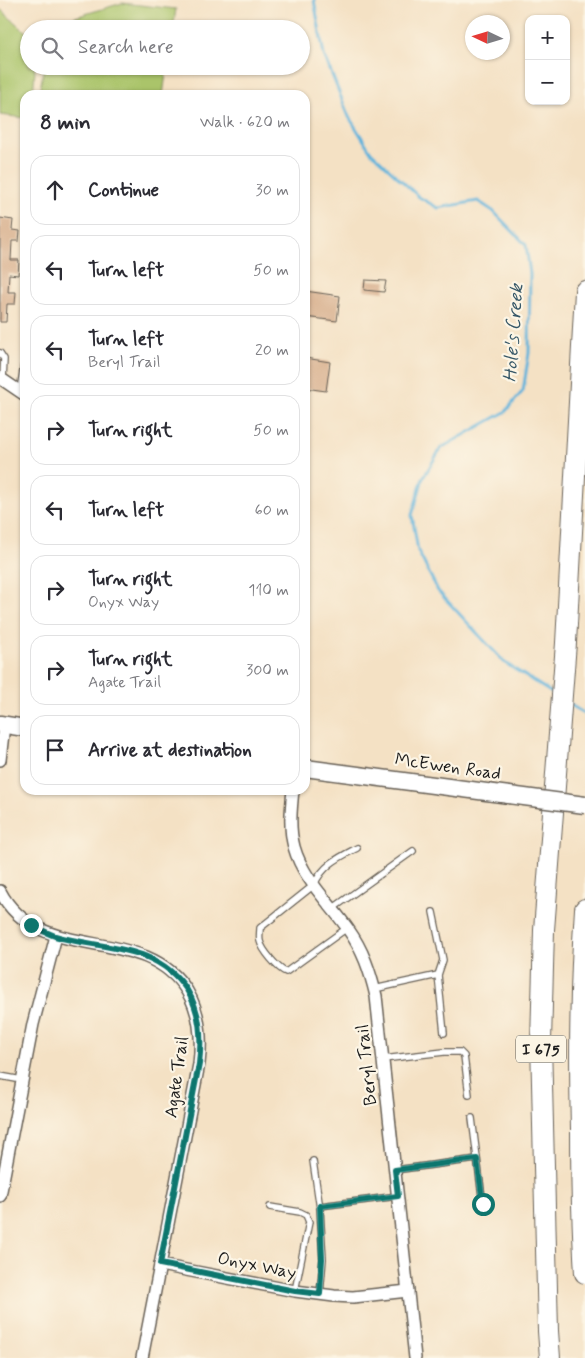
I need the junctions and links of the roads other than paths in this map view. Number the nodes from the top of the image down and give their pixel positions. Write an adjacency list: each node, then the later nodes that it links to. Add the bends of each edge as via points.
1 (585, 291): 43 (highway, I 675, via 566,643 544,930 541,1042)
2 (0, 352): 3 (lane, via 4,359)
3 (2, 379): 4 (street)
4 (20, 387)
5 (2, 724): 6 (street); 7 (street)
6 (20, 727)
7 (0, 760)
8 (310, 769): 10 (street, McEwen Road, bridge)
9 (293, 795): 13 (street, Beryl Trail, via 294,846 304,872)
10 (585, 805)
11 (357, 848): 13 (lane, via 333,861 318,875)
12 (413, 851): 15 (lane)
13 (314, 885): 15 (street, Beryl Trail); 18 (lane, via 260,928 260,942 275,965 286,972)
14 (0, 891): 19 (street, Agate Trail, via 10,906 31,925)
15 (332, 909): 18 (street, Beryl Trail)
16 (585, 909): 37 (highway, I 675, via 580,1105)
17 (432, 912): 20 (lane, via 443,960)
18 (347, 928): 21 (street, Beryl Trail, via 365,959)
19 (56, 936): 25 (street, via 32,1024); 36 (street, Agate Trail, via 115,947 154,960 184,985 195,1006 201,1035 199,1064)
20 (438, 975): 21 (lane); 22 (lane)
21 (374, 989): 23 (street, Beryl Trail)
22 (444, 1033)
23 (383, 1059): 26 (lane, via 460,1052 464,1056); 30 (street, Beryl Trail)
24 (0, 1076): 25 (lane)
25 (22, 1080): 31 (street)
26 (469, 1095)
27 (472, 1118): 28 (lane)
28 (477, 1159): 30 (lane); 33 (lane)
29 (313, 1161): 34 (lane)
30 (395, 1170): 32 (street, Beryl Trail)
31 (0, 1195)
32 (398, 1196): 34 (lane); 39 (street, Beryl Trail)
33 (483, 1204)
34 (320, 1206): 40 (lane)
35 (270, 1207): 38 (lane, via 300,1212 309,1222)
36 (160, 1264): 38 (street, Onyx Way); 41 (street, Agate Trail)
37 (585, 1273)
38 (295, 1291): 40 (street, Onyx Way)
39 (408, 1291): 40 (street, Onyx Way, via 353,1297); 42 (street, Beryl Trail)
40 (320, 1294)
41 (142, 1358)
42 (415, 1358)
43 (550, 1358)

